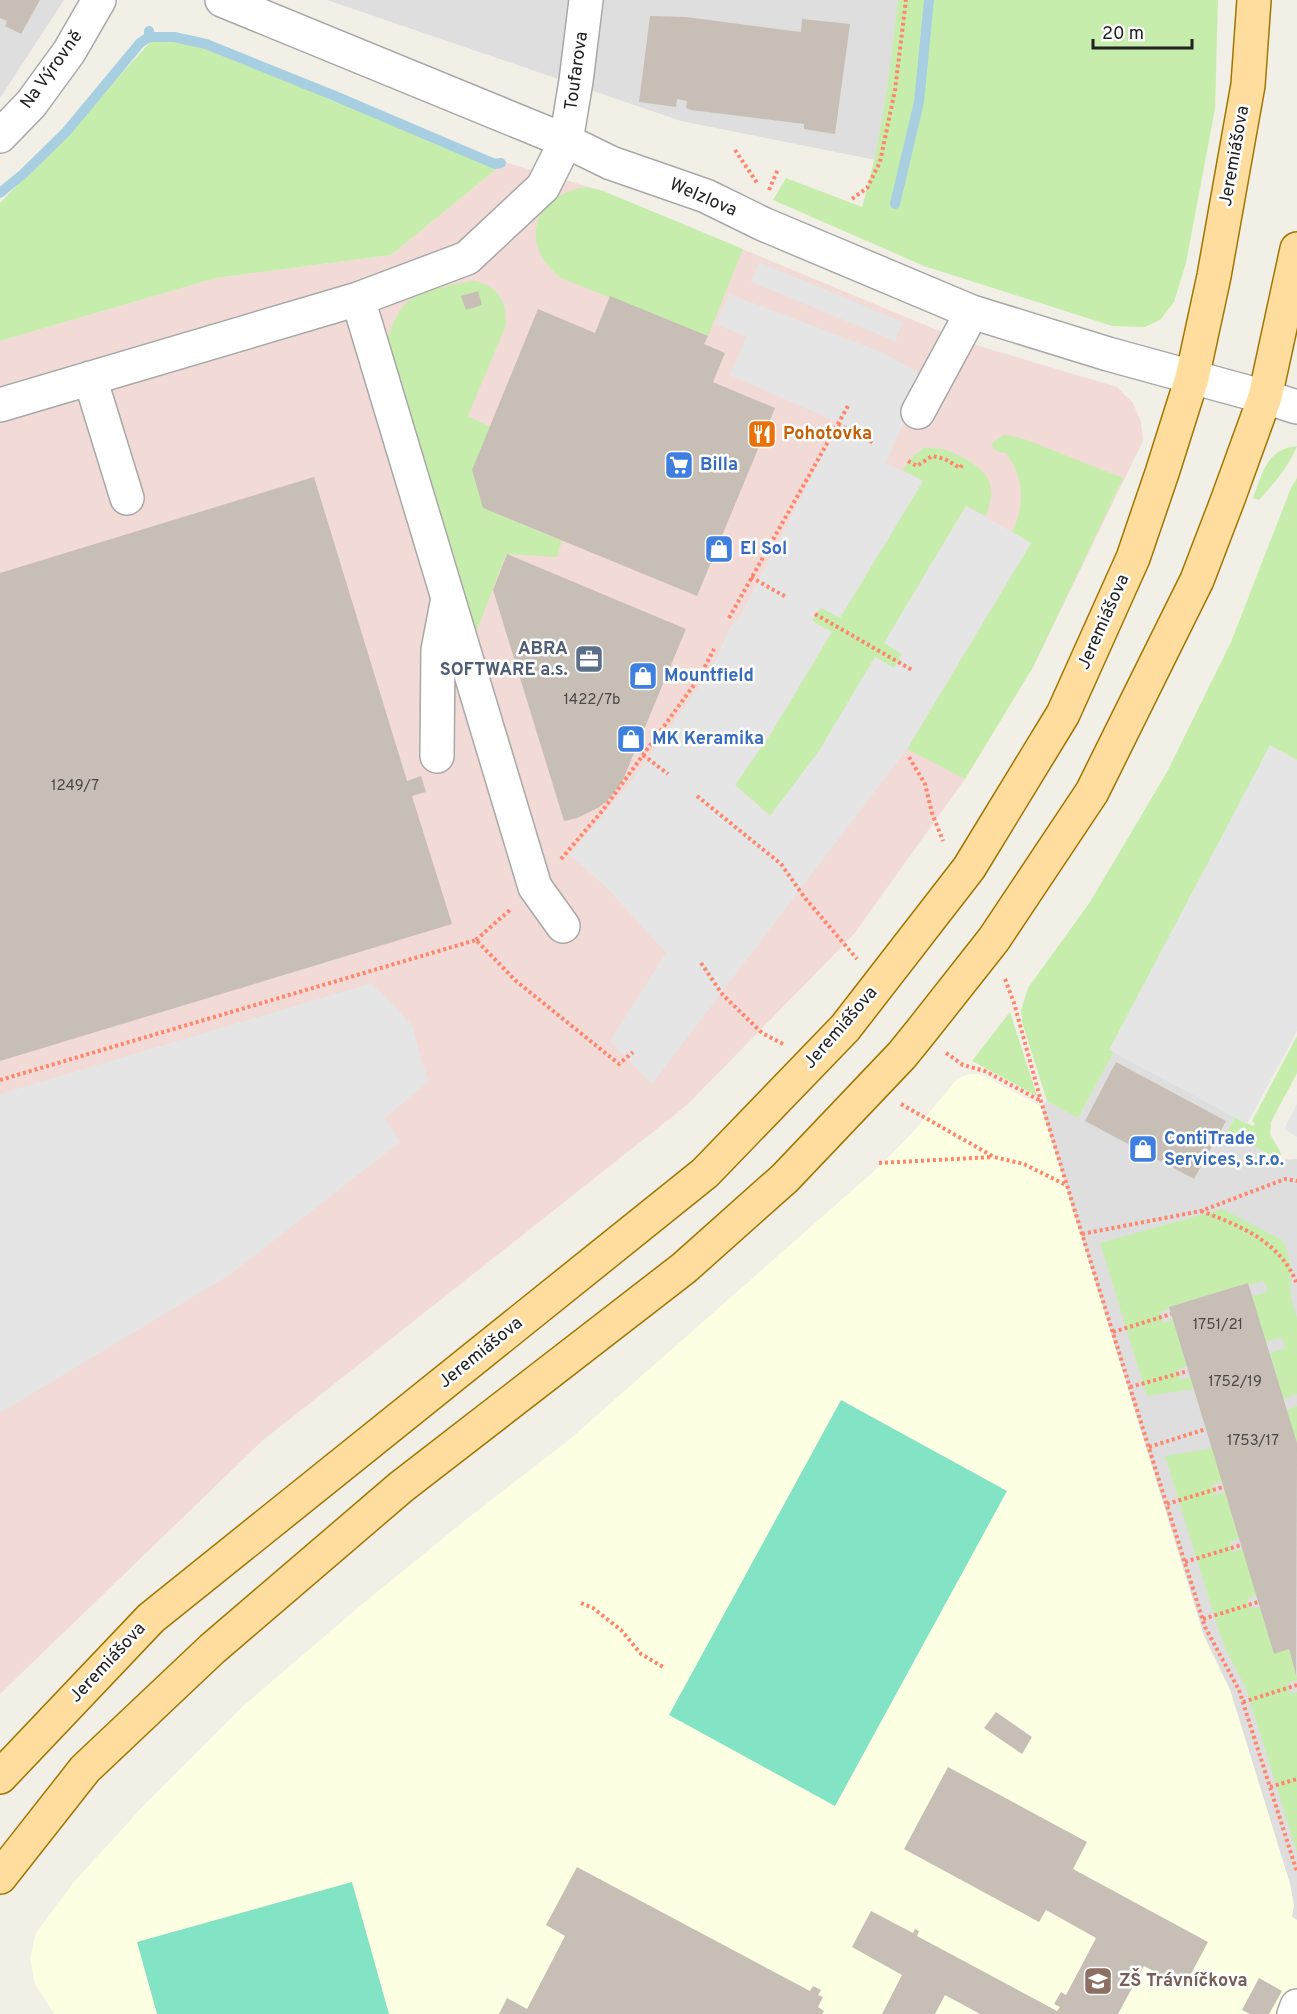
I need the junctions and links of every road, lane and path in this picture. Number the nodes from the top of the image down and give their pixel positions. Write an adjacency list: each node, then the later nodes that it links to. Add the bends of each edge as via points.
1 (99, 0): 6 (street, Na Výrovně, via 69,52 31,104)
2 (222, 0): 7 (street, Welzlova)
3 (586, 0): 7 (street, Toufarova)
4 (906, 0): 12 (path, via 895,90 880,162 867,189)
5 (1254, 0): 17 (main road, Jeremiášova, via 1248,85)
6 (0, 136)
7 (566, 141): 14 (street, Toufarova, via 543,187 466,258); 15 (street, Welzlova, via 611,163 706,196)
8 (735, 150): 10 (path)
9 (778, 169): 11 (path)
10 (760, 187)
11 (766, 196)
12 (852, 199)
13 (1297, 249): 18 (main road)
14 (358, 299): 16 (street, Toufarova); 30 (street)
15 (972, 312): 17 (street, Welzlova); 22 (street)
16 (90, 378): 19 (street, Toufarova); 27 (street)
17 (1192, 378): 18 (street, Welzlova); 76 (main road, Jeremiášova, via 1133,558 1063,714 969,868 845,1028 705,1173 151,1617)
18 (1265, 397): 21 (street, Welzlova); 80 (main road, via 1197,580 1092,792 994,939 902,1055 784,1178 684,1268 400,1486 212,1649 85,1769)
19 (0, 405)
20 (849, 406): 23 (path)
21 (1297, 407)
22 (918, 412)
23 (838, 424): 24 (path); 28 (path)
24 (874, 443)
25 (908, 461): 26 (path, via 917,466 933,456 960,468)
26 (962, 465)
27 (127, 498)
28 (752, 577): 29 (path); 32 (path)
29 (786, 597)
30 (448, 598): 35 (street, via 438,650); 41 (street)
31 (815, 614): 34 (path)
32 (729, 618)
33 (714, 649): 36 (path, via 699,678)
34 (912, 670)
35 (437, 756)
36 (643, 756): 38 (path); 41 (path, via 603,810)
37 (909, 757): 40 (path, via 925,784)
38 (668, 774)
39 (697, 796): 44 (path, via 781,864 804,898)
40 (943, 841)
41 (536, 887): 42 (street); 43 (path)
42 (563, 926)
43 (476, 940): 49 (path, via 516,981 620,1064); 50 (path)
44 (857, 959)
45 (701, 963): 47 (path, via 722,994 762,1033)
46 (1002, 972): 51 (path)
47 (783, 1044)
48 (942, 1050): 51 (path, via 963,1065 985,1071)
49 (633, 1052)
50 (0, 1080)
51 (1041, 1101): 56 (path)
52 (898, 1102): 53 (path)
53 (994, 1157): 54 (path); 56 (path, via 1024,1164)
54 (879, 1163)
55 (1297, 1181): 57 (path, via 1285,1179)
56 (1067, 1185): 58 (path)
57 (1201, 1211): 58 (path); 59 (path, via 1239,1226 1275,1250 1289,1264)
58 (1082, 1234): 61 (path)
59 (1297, 1284)
60 (1171, 1314): 61 (path)
61 (1113, 1332): 63 (path)
62 (1188, 1371): 63 (path)
63 (1130, 1387): 65 (path)
64 (1206, 1429): 65 (path)
65 (1149, 1447): 67 (path)
66 (1223, 1487): 67 (path)
67 (1167, 1504): 69 (path)
68 (1241, 1545): 69 (path)
69 (1185, 1562): 72 (path)
70 (1258, 1602): 72 (path)
71 (581, 1603): 73 (path, via 621,1630 641,1654)
72 (1203, 1619): 75 (path)
73 (665, 1668)
74 (1297, 1685): 75 (path)
75 (1243, 1702): 78 (path)
76 (0, 1777)
77 (1297, 1779): 78 (path)
78 (1270, 1787): 79 (path)
79 (1297, 1872)
80 (0, 1877)
81 (1297, 2006): 82 (street)
82 (1294, 2014)

